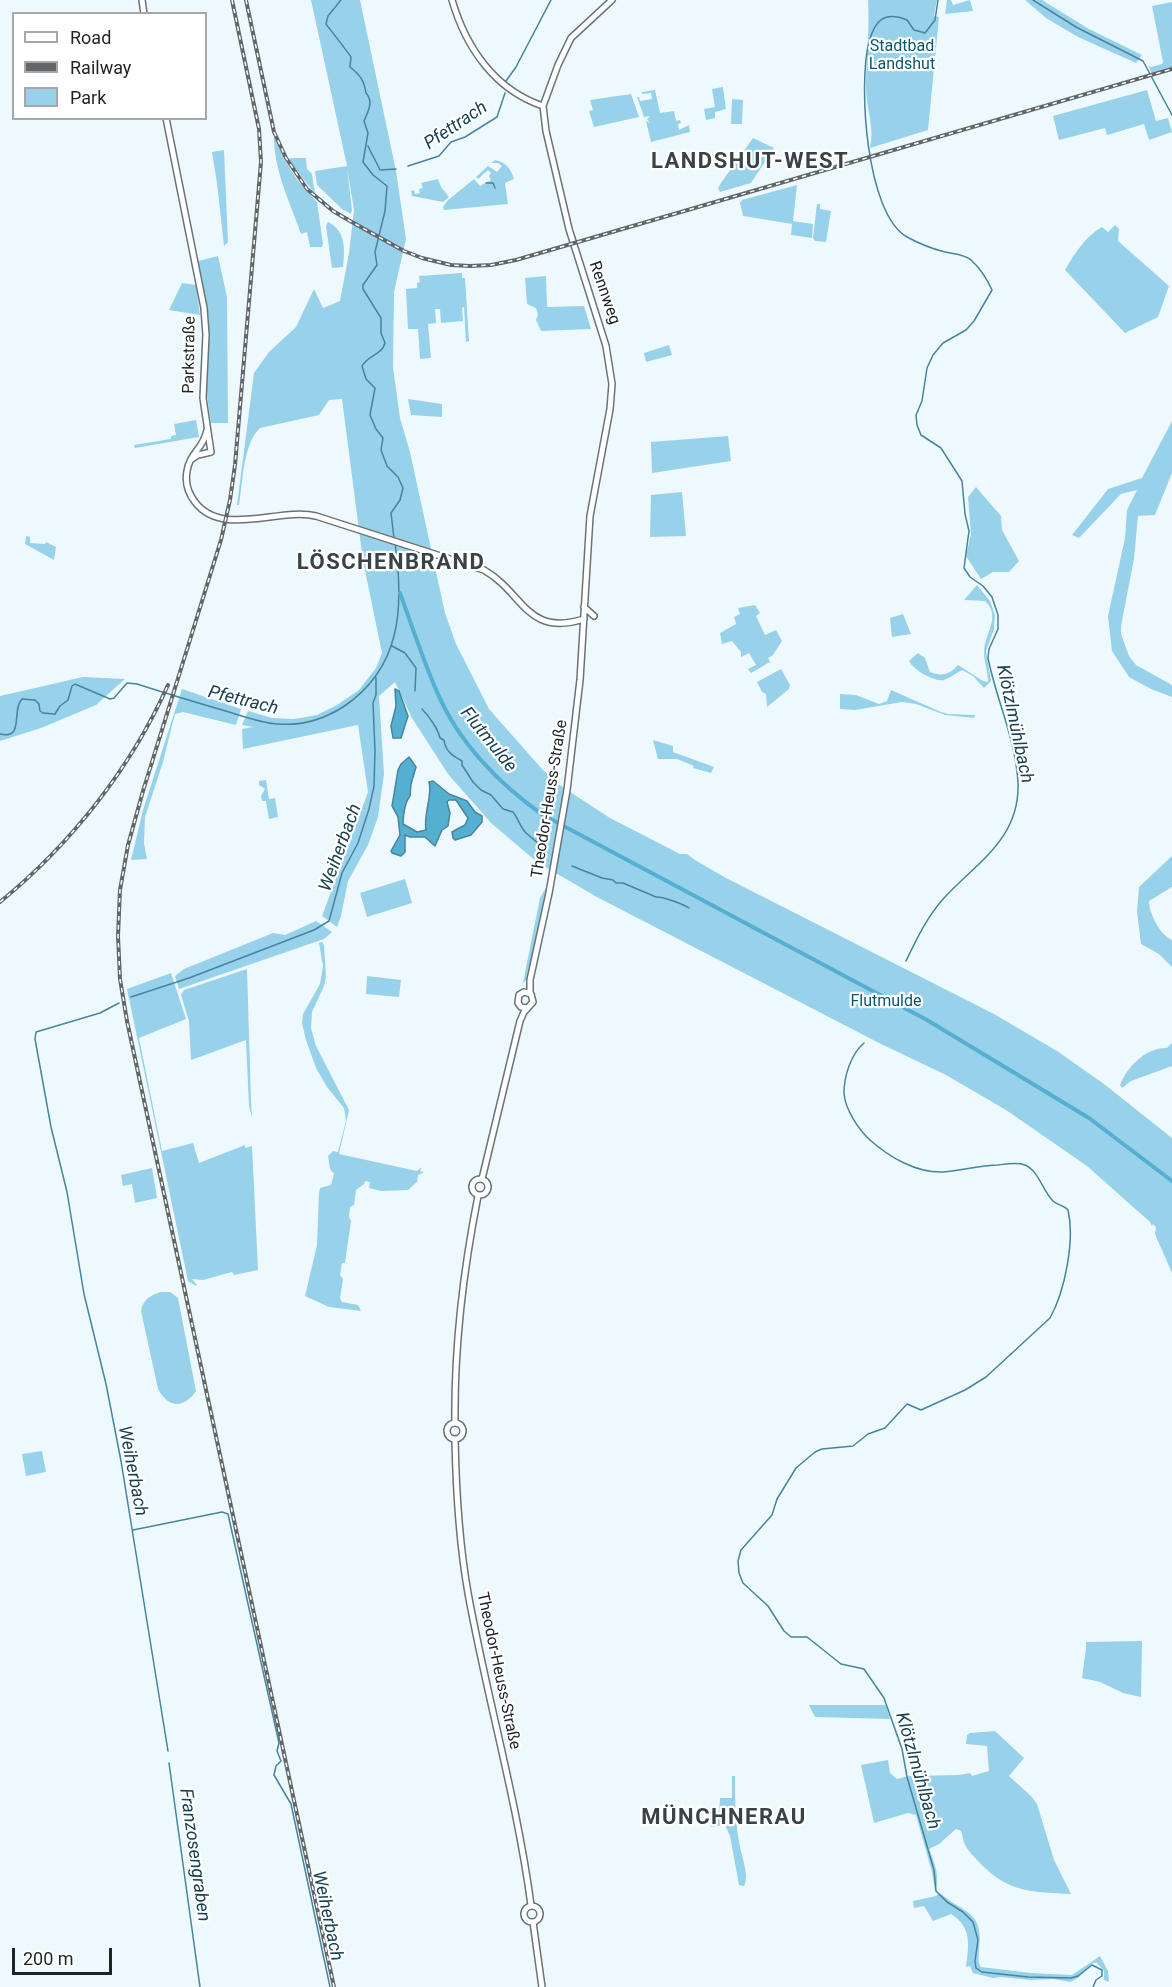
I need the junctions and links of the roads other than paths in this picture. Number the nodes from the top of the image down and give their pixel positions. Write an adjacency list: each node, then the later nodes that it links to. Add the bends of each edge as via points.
1 (452, 0): 3 (main road, via 462,30 486,67 510,89)
2 (612, 0): 3 (main road, Rennweg, via 571,38)
3 (543, 106): 9 (main road, Rennweg, via 563,207 602,327 611,375 610,409 590,511)
4 (166, 120): 5 (main road, Parkstraße, via 206,323 203,390)
5 (207, 430): 6 (main road); 7 (main road, Parkstraße)
6 (199, 450): 7 (main road); 8 (main road)
7 (211, 451): 8 (main road)
8 (191, 460): 12 (main road, via 187,486 197,504 210,513 240,520 304,514 358,529 484,570 510,589 535,617)
9 (584, 607): 10 (main road); 11 (main road, Rennweg)
10 (594, 616)
11 (584, 619): 12 (main road); 13 (main road, Theodor-Heuss-Straße)
12 (572, 623): 13 (main road)
13 (583, 633): 14 (main road, Theodor-Heuss-Straße, via 567,790)
14 (527, 993): 15 (main road, Theodor-Heuss-Straße, via 517,999); 16 (main road, Theodor-Heuss-Straße, via 533,1002)
15 (520, 1006): 16 (main road); 17 (main road, Theodor-Heuss-Straße)
16 (527, 1008): 17 (main road, Theodor-Heuss-Straße)
17 (520, 1021): 18 (main road, Theodor-Heuss-Straße)
18 (482, 1179): 19 (main road, Theodor-Heuss-Straße, via 472,1187); 19 (main road, Theodor-Heuss-Straße, via 488,1189)
19 (478, 1196): 20 (main road, Theodor-Heuss-Straße, via 457,1329)
20 (455, 1423): 21 (main road, Theodor-Heuss-Straße, via 447,1430); 21 (main road, Theodor-Heuss-Straße, via 463,1431)
21 (454, 1439): 22 (main road, Theodor-Heuss-Straße, via 458,1518 468,1592)
22 (531, 1905): 23 (main road, via 524,1914); 23 (main road, via 540,1912)
23 (533, 1922): 24 (main road)
24 (542, 1987)

